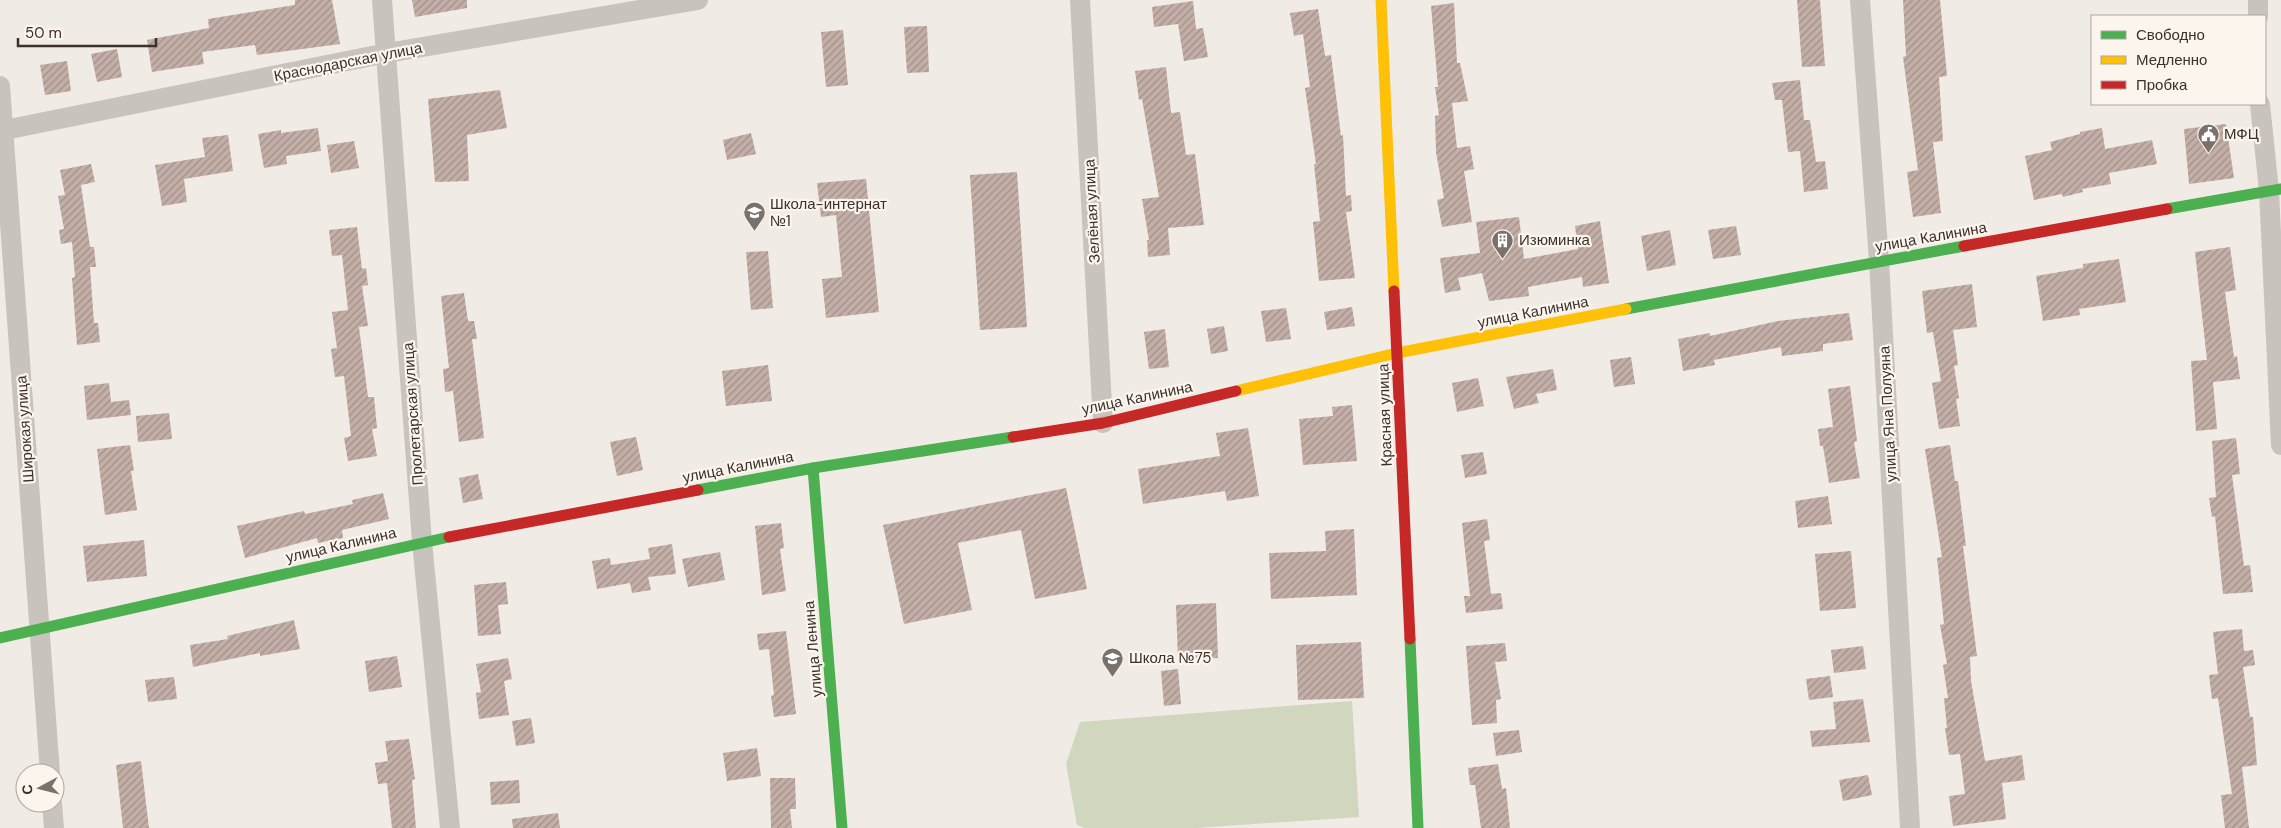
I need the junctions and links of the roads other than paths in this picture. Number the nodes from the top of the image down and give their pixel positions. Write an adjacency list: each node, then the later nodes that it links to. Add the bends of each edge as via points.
1 (382, 0): 8 (street, Пролетарская улица)
2 (698, 0): 8 (street, Краснодарская улица)
3 (1080, 0): 15 (street, Зелёная улица)
4 (1381, 0): 14 (street, Красная улица)
5 (1860, 0): 13 (street, улица Яна Полуяна)
6 (2258, 0): 7 (street)
7 (2258, 15)
8 (387, 53): 11 (street, Краснодарская улица); 18 (street, Пролетарская улица)
9 (0, 86): 11 (street, Широкая улица)
10 (2260, 105): 12 (street)
11 (1, 131): 19 (street, Широкая улица)
12 (2275, 190): 13 (street, улица Калинина); 16 (street)
13 (1879, 261): 14 (street, улица Калинина); 27 (street, улица Яна Полуяна)
14 (1397, 353): 15 (street, улица Калинина); 26 (street, Красная улица)
15 (1103, 423): 17 (street, улица Калинина)
16 (2281, 445)
17 (813, 468): 18 (street, улица Калинина); 25 (street, улица Ленина)
18 (422, 542): 19 (street, улица Калинина); 24 (street, Пролетарская улица)
19 (40, 630): 20 (street, улица Калинина); 21 (street, Широкая улица)
20 (0, 638)
21 (49, 763)
22 (53, 813): 23 (street)
23 (54, 828)
24 (450, 828)
25 (842, 828)
26 (1418, 828)
27 (1910, 828)

